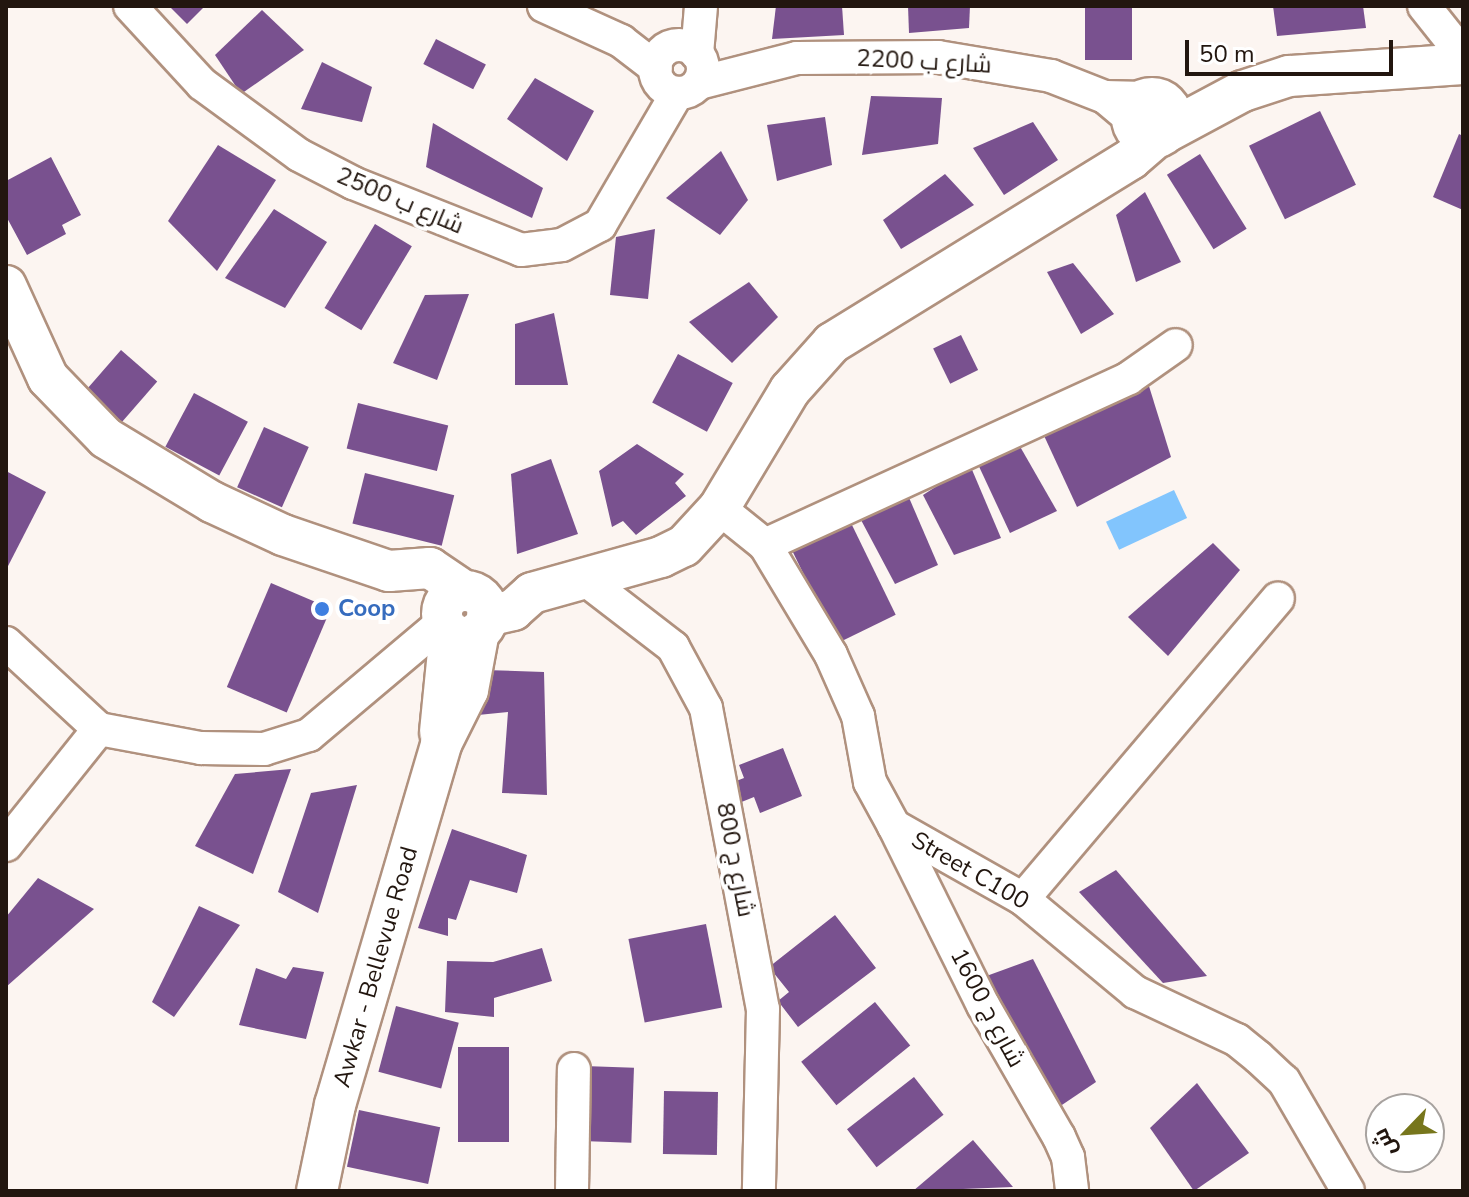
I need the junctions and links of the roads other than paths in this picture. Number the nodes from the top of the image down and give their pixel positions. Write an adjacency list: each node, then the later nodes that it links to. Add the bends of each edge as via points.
1 (130, 6): 7 (street, شارع ب 2500, via 202,84 299,155 353,183 521,250 562,245 600,225)
2 (544, 6): 7 (street)
3 (699, 6): 7 (street)
4 (1424, 6): 5 (street)
5 (1463, 55)
6 (1463, 64): 8 (street, via 1289,76)
7 (678, 73): 8 (street, شارع ب 2200, via 738,70 797,58 938,57 1021,68)
8 (1151, 117): 11 (street, via 1073,192 832,343 790,390)
9 (6, 286): 15 (street, via 48,378 106,438 212,502 283,535 389,571 411,597)
10 (1176, 345): 12 (street, via 1129,378)
11 (719, 508): 12 (street, Street C100); 13 (street, via 684,546)
12 (765, 545): 18 (street, Street C100, via 848,690 870,782)
13 (586, 580): 15 (street, via 532,593 513,610); 24 (street, شارع ج 800, via 673,647 706,708 763,1009)
14 (1278, 598): 20 (street)
15 (463, 614): 17 (street, via 292,744 201,748); 22 (street, Awkar - Bellevue Road, via 441,744 335,1105)
16 (6, 643): 17 (street)
17 (99, 729): 19 (street)
18 (894, 826): 20 (street, Street C100); 25 (street, شارع ج 1600, via 983,1005 1059,1137 1068,1157)
19 (6, 845)
20 (1023, 899): 26 (street, Street C100, via 1135,992 1237,1040 1258,1057 1284,1081)
21 (574, 1069): 23 (street)
22 (317, 1191)
23 (572, 1191)
24 (759, 1191)
25 (1072, 1191)
26 (1348, 1191)

